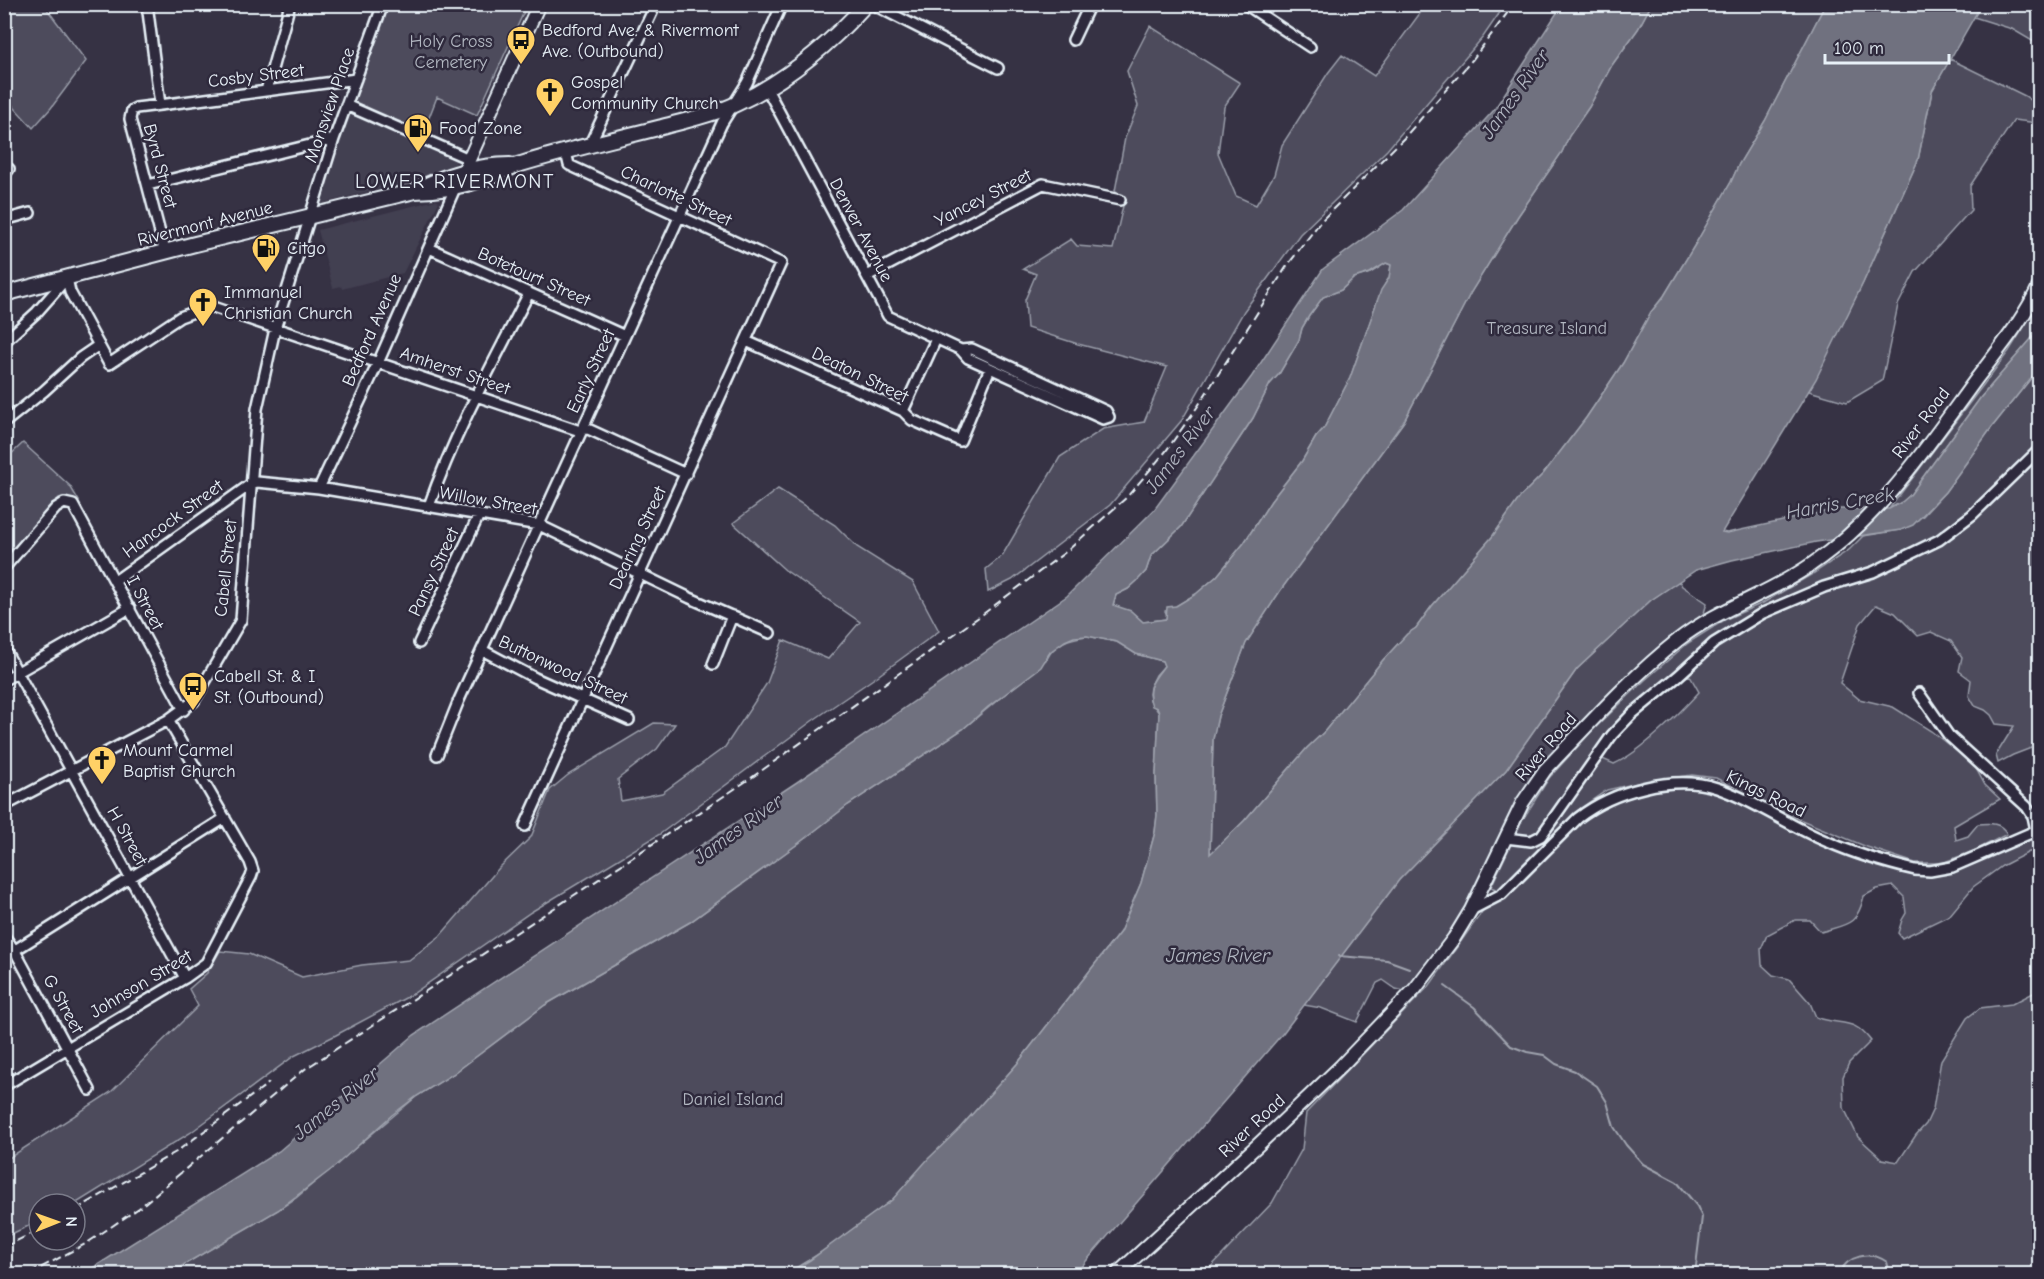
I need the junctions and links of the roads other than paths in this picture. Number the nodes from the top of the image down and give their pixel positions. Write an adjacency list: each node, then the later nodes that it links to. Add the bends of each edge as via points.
1 (147, 4): 17 (street, Byrd Street)
2 (290, 4): 16 (street)
3 (383, 4): 14 (street, Monsview Place)
4 (539, 4): 23 (street)
5 (656, 4): 21 (street)
6 (866, 4): 15 (main road, Rivermont Avenue, via 841,32)
7 (872, 4): 13 (street)
8 (1090, 4): 11 (street)
9 (1245, 4): 12 (street)
10 (779, 6): 19 (street, Early Street, via 747,84)
11 (1073, 40)
12 (1310, 47)
13 (998, 68)
14 (356, 79): 16 (street, Cosby Street); 18 (street, Monsview Place)
15 (767, 88): 19 (main road, Rivermont Avenue); 37 (street, Denver Avenue)
16 (266, 91): 17 (street, Cosby Street)
17 (160, 105): 26 (street, Byrd Street, via 136,108 130,115)
18 (346, 105): 20 (street, Monsview Place); 23 (street)
19 (734, 105): 21 (main road, Rivermont Avenue); 31 (street, Early Street)
20 (334, 139): 26 (street); 32 (street, Monsview Place)
21 (590, 146): 22 (main road, Rivermont Avenue)
22 (566, 152): 24 (main road, Rivermont Avenue); 31 (street, Charlotte Street, via 569,165)
23 (469, 159): 25 (street)
24 (513, 165): 25 (main road, Rivermont Avenue); 27 (main road, Rivermont Avenue, via 488,178)
25 (463, 172): 28 (main road, Rivermont Avenue)
26 (148, 185): 35 (street, Byrd Street)
27 (456, 186): 28 (main road, Rivermont Avenue); 34 (street, Bedford Avenue)
28 (415, 191): 32 (main road, Rivermont Avenue)
29 (1120, 200): 37 (street, Yancey Street, via 1043,184)
30 (30, 213): 33 (street)
31 (680, 216): 36 (street, Charlotte Street); 43 (street, Early Street)
32 (308, 218): 35 (main road, Rivermont Avenue); 42 (street, Cabell Street)
33 (4, 220)
34 (429, 248): 40 (street, Botetourt Street); 49 (street, Bedford Avenue)
35 (165, 252): 38 (main road, Rivermont Avenue)
36 (781, 263): 45 (street, Dearing Street)
37 (867, 276): 44 (street, Denver Avenue, via 888,316)
38 (67, 278): 41 (main road, Rivermont Avenue); 46 (street); 47 (street, via 70,292)
39 (2040, 284): 85 (street, River Road, via 1996,353 1881,504 1827,553 1792,578 1698,627 1652,662 1545,770 1523,802)
40 (529, 293): 43 (street, Botetourt Street); 51 (street, Pansy Street)
41 (4, 294)
42 (274, 329): 47 (street, Amherst Street, via 210,306 180,317 110,364); 49 (street, Amherst Street); 57 (street, Cabell Street, via 257,409)
43 (625, 336): 54 (street, Early Street)
44 (936, 339): 48 (street, Denver Avenue); 52 (street)
45 (746, 340): 52 (street, Deaton Street); 56 (street, Dearing Street)
46 (4, 342)
47 (99, 345): 53 (street)
48 (961, 350): 50 (street, Denver Avenue, via 968,358); 50 (street, Denver Avenue, via 972,350 1106,411 1109,417 1103,419)
49 (378, 363): 51 (street, Amherst Street); 58 (street, Bedford Avenue)
50 (990, 368): 52 (street, Deaton Street, via 960,441 912,420)
51 (476, 396): 54 (street, Amherst Street); 59 (street, Pansy Street)
52 (903, 411)
53 (4, 423)
54 (582, 429): 56 (street, Amherst Street); 61 (street, Early Street)
55 (2040, 450): 85 (street, via 1972,515 1939,540 1873,572 1772,608 1714,642 1612,735 1541,836 1531,841)
56 (686, 474): 63 (street, Dearing Street)
57 (251, 484): 58 (street, Willow Street); 64 (street, Hancock Street); 76 (street, Cabell Street, via 241,620 202,690)
58 (319, 488): 59 (street, Willow Street)
59 (429, 506): 60 (street, Willow Street)
60 (478, 515): 61 (street, Willow Street); 68 (street, Pansy Street)
61 (538, 525): 63 (street, Willow Street); 70 (street, Early Street)
62 (4, 568): 64 (street, I Street, via 64,503 73,505)
63 (639, 574): 66 (street, Willow Street); 75 (street, Dearing Street)
64 (115, 581): 65 (street, I Street)
65 (130, 608): 72 (street); 76 (street, I Street)
66 (732, 616): 67 (street, Willow Street); 71 (street)
67 (770, 633)
68 (419, 642)
69 (4, 648): 72 (street, H Street)
70 (482, 650): 75 (street, Buttonwood Street); 79 (street, Early Street)
71 (713, 663)
72 (18, 673): 73 (street); 80 (street, H Street)
73 (4, 680)
74 (1919, 693): 84 (street, via 1949,736 2027,807)
75 (582, 699): 78 (street, Buttonwood Street); 83 (street, Dearing Street)
76 (184, 710): 77 (street, Cabell Street)
77 (168, 720): 80 (street, Cabell Street); 82 (street)
78 (629, 720)
79 (437, 755)
80 (72, 771): 81 (street, Cabell Street); 86 (street, H Street)
81 (4, 806)
82 (225, 818): 86 (street); 91 (street, Johnson Street, via 252,871 206,963)
83 (525, 826)
84 (2038, 829): 87 (street, Kings Road, via 1952,867 1915,870 1827,842 1719,789 1694,784 1652,787 1616,796 1590,809 1502,894)
85 (1506, 838): 87 (street, River Road)
86 (130, 878): 89 (street); 91 (street, H Street)
87 (1471, 910): 95 (street, River Road, via 1436,963 1381,1026)
88 (4, 936): 89 (street, G Street)
89 (15, 951): 90 (street); 92 (street, G Street)
90 (4, 957)
91 (185, 978): 92 (street, Johnson Street)
92 (68, 1047): 93 (street, Johnson Street); 94 (street, G Street)
93 (4, 1086)
94 (90, 1090)
95 (1117, 1275)

